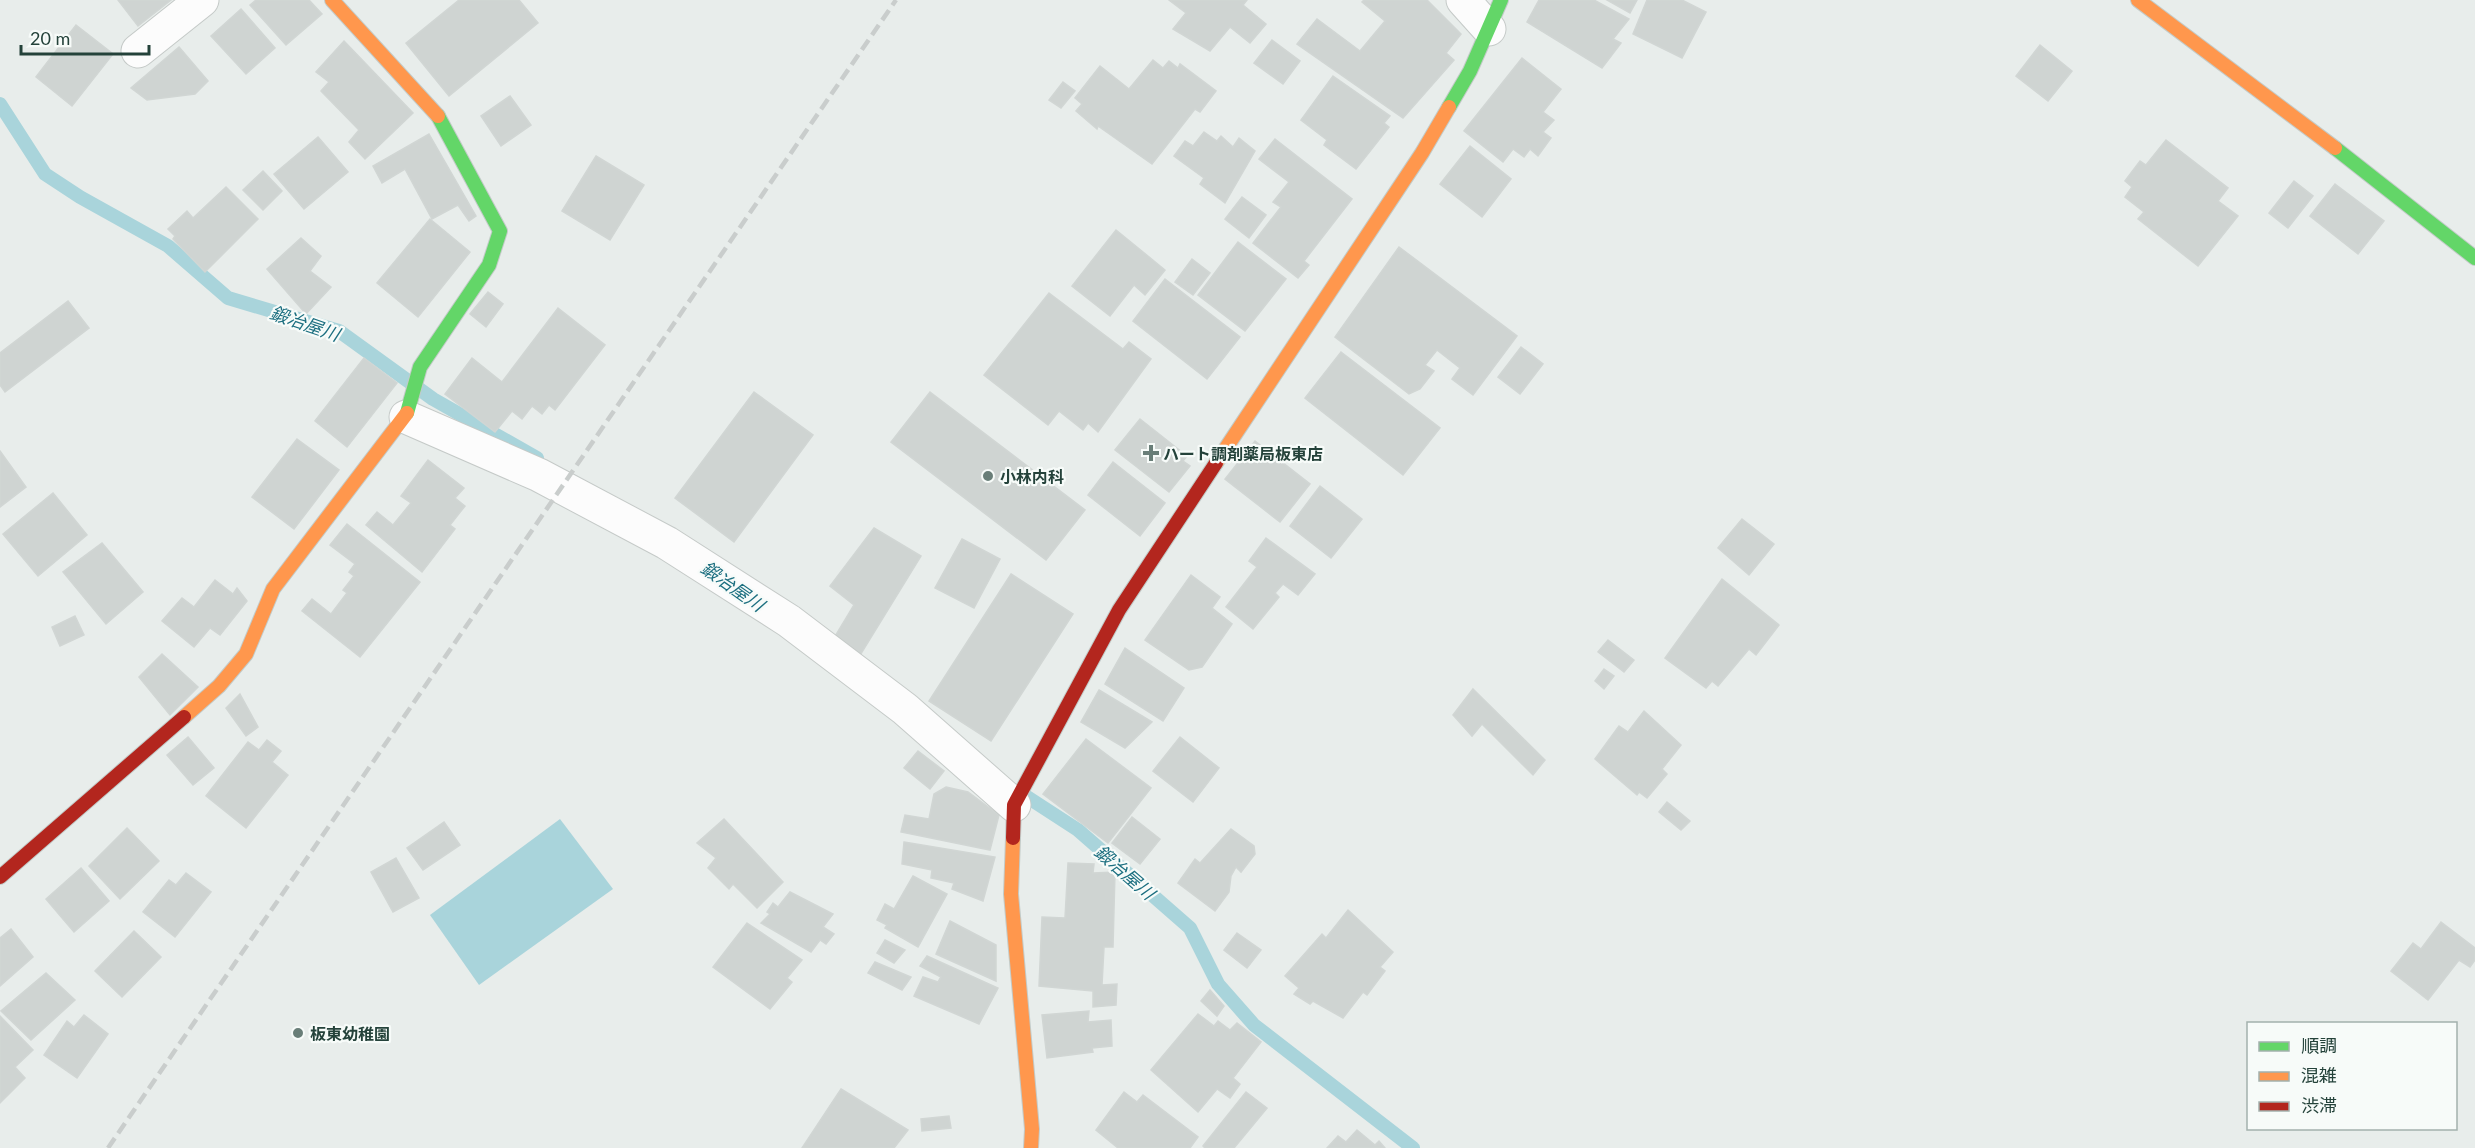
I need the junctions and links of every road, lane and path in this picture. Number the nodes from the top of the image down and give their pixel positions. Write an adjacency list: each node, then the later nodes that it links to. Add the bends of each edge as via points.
1 (202, 0): 6 (street)
2 (332, 0): 8 (street, via 443,122 500,231 489,265 420,367)
3 (1462, 0): 5 (street)
4 (2138, 0): 7 (street)
5 (1495, 14): 9 (street, via 1470,71 1422,153 1119,610)
6 (138, 51)
7 (2475, 258)
8 (406, 417): 9 (street, via 539,475 677,549 789,621 905,709); 10 (street, via 273,590 246,654 219,686)
9 (1014, 805): 11 (street, via 1011,894)
10 (0, 877)
11 (1031, 1148)

